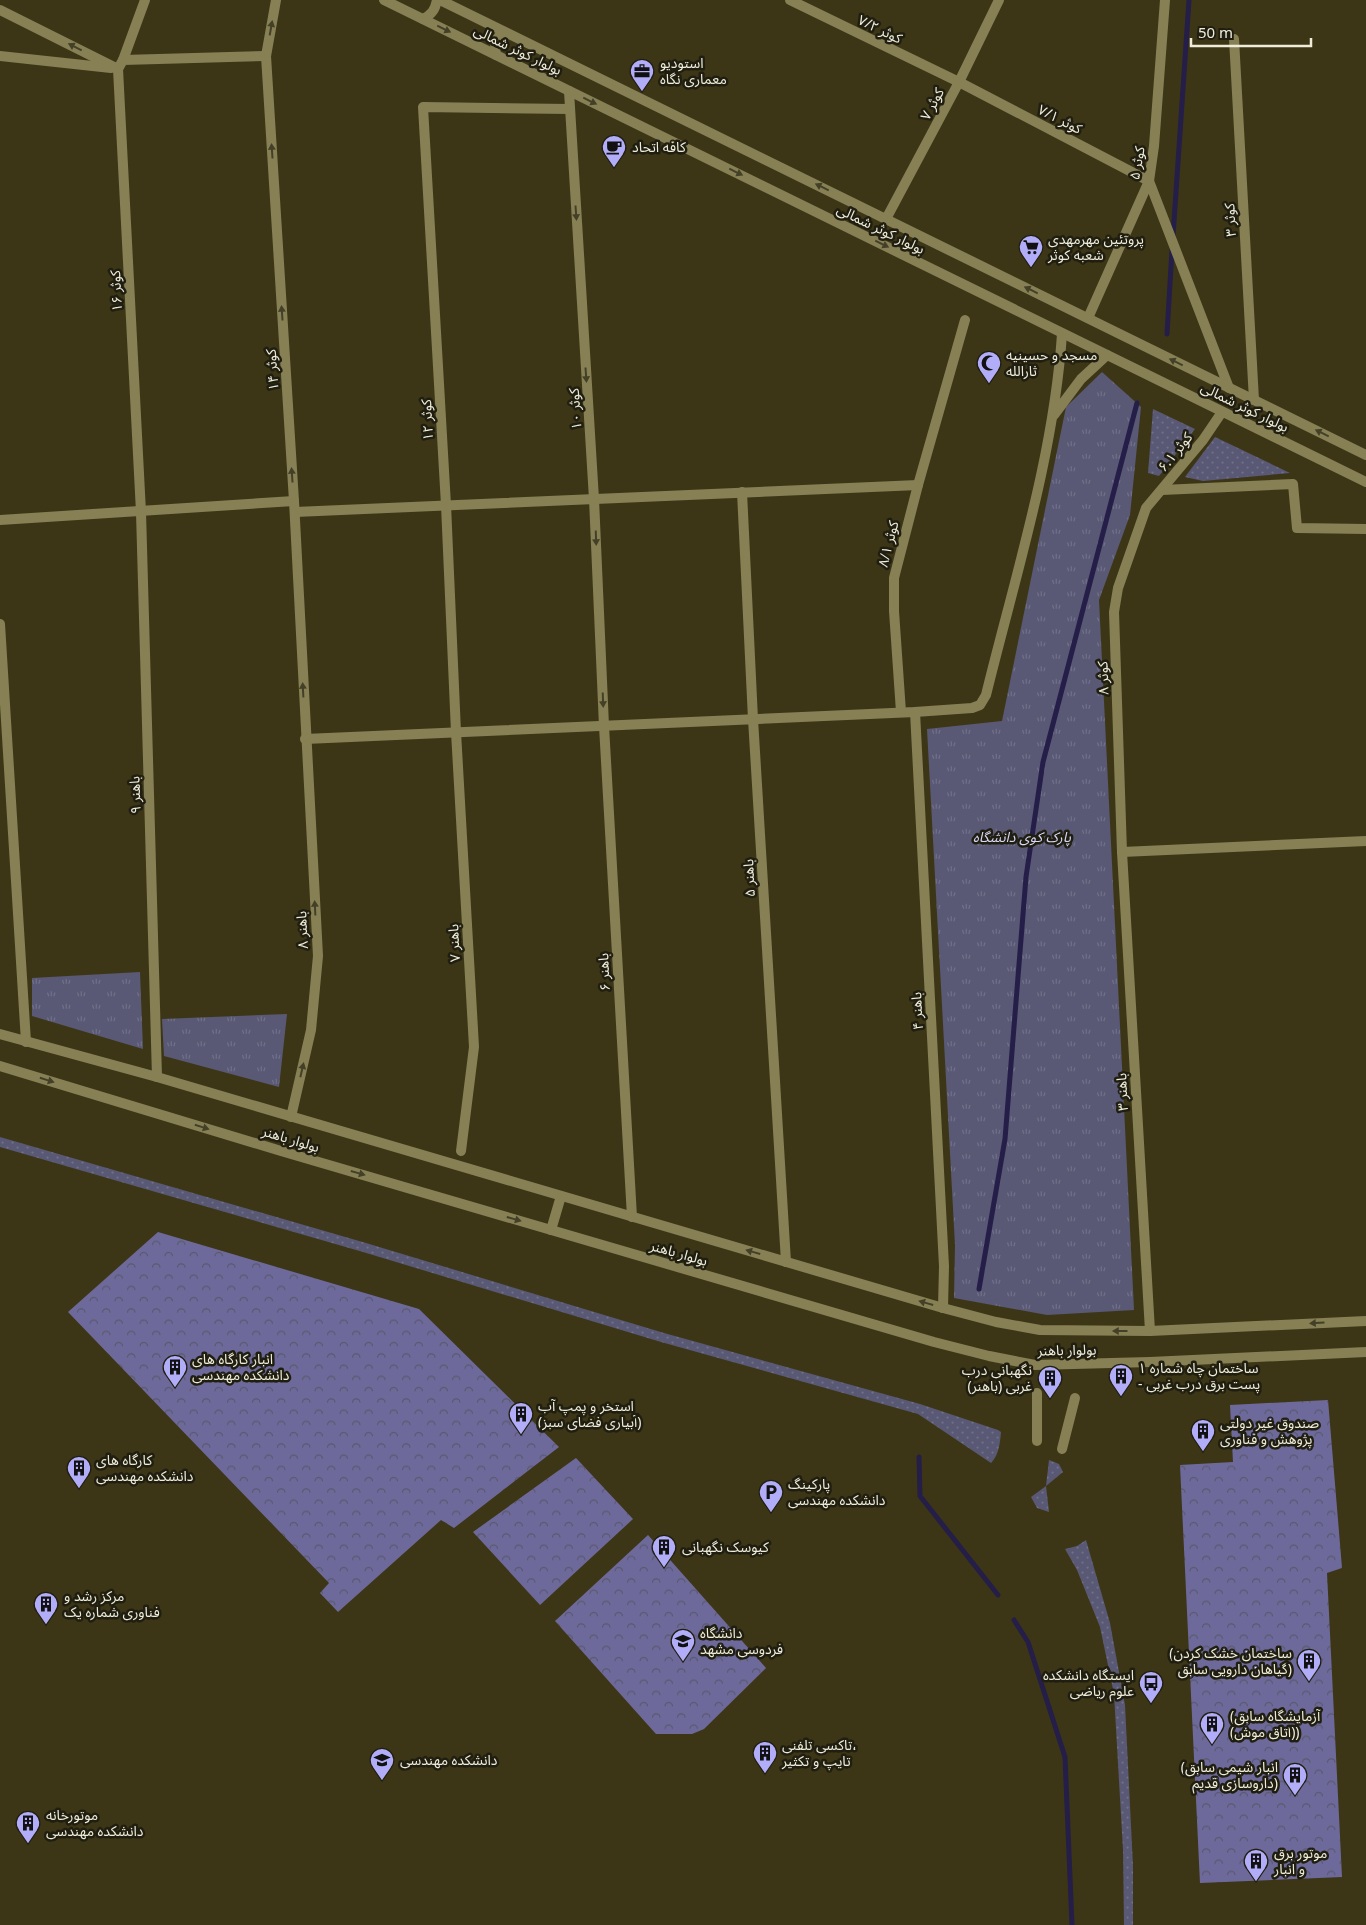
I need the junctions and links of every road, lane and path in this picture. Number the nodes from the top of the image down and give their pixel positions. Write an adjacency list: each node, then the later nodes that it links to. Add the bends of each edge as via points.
1 (2, 0): 9 (street)
2 (145, 0): 16 (street, کوثر ۱۶)
3 (276, 0): 15 (street, کوثر ۱۴, one-way to 3)
4 (384, 0): 10 (street, بولوار کوثر شمالی)
5 (438, 0): 10 (street, via 431,14); 11 (street, بولوار کوثر شمالی)
6 (790, 0): 17 (street, کوثر ۷/۲)
7 (999, 0): 17 (street, کوثر ۷)
8 (1165, 0): 20 (street, کوثر ۵)
9 (0, 10): 16 (street, one-way to 9)
10 (423, 19): 13 (street, بولوار کوثر شمالی, one-way to 13)
11 (504, 32): 13 (street, via 494,45); 21 (street, بولوار کوثر شمالی, one-way to 11)
12 (1234, 39): 27 (street, کوثر ۳)
13 (496, 54): 18 (street, بولوار کوثر شمالی)
14 (0, 56): 16 (street)
15 (266, 56): 16 (street); 37 (street, کوثر ۱۴, one-way to 15)
16 (120, 65): 39 (street, کوثر ۱۶)
17 (959, 82): 20 (street, کوثر ۷/۱); 21 (street, کوثر ۷)
18 (569, 91): 19 (street, کوثر ۱۰); 24 (street, بولوار کوثر شمالی, one-way to 24)
19 (570, 109): 35 (street, کوثر ۱۰, one-way to 35); 36 (street, کوثر ۱۲, via 422,107)
20 (1149, 181): 22 (street, کوثر ۵); 26 (street)
21 (886, 219): 22 (street, بولوار کوثر شمالی, one-way to 21)
22 (1088, 318): 26 (street, بولوار کوثر شمالی, one-way to 22)
23 (965, 320): 32 (street, کوثر ۸/۱)
24 (1062, 334): 25 (street, بولوار کوثر شمالی); 29 (street)
25 (1107, 355): 28 (street, بولوار کوثر شمالی); 29 (street, via 1081,379)
26 (1229, 388): 27 (street, بولوار کوثر شمالی)
27 (1254, 400): 30 (street, بولوار کوثر شمالی, one-way to 27)
28 (1222, 412): 31 (street, بولوار کوثر شمالی); 33 (street, کوثر ۶.۱)
29 (1053, 416): 44 (street, via 986,695 980,705 972,708)
30 (1366, 455)
31 (1366, 482)
32 (918, 484): 34 (street); 43 (street, کوثر ۸/۱, via 894,578)
33 (1162, 490): 38 (street, کوثر ۶.۱); 41 (street, via 1293,484 1297,528)
34 (742, 492): 35 (street); 45 (street, باهنر ۵)
35 (594, 499): 36 (street); 46 (street, کوثر ۱۰, one-way to 46)
36 (446, 505): 37 (street); 47 (street, کوثر ۱۲)
37 (294, 506): 39 (street); 48 (street, کوثر ۱۴, one-way to 37)
38 (1146, 508): 50 (street, کوثر ۸, via 1118,588 1114,612)
39 (141, 512): 40 (street); 54 (street, باهنر ۹)
40 (0, 520)
41 (1366, 529)
42 (0, 624): 52 (street)
43 (901, 712): 44 (street); 45 (street)
44 (915, 712): 61 (street, باهنر ۴, via 944,1266)
45 (753, 719): 46 (street); 60 (street, باهنر ۵)
46 (604, 726): 47 (street); 58 (street, باهنر ۶)
47 (456, 732): 48 (street); 56 (street, باهنر ۷, via 474,1047)
48 (305, 738): 55 (street, باهنر ۸, one-way to 48, via 311,1030 318,956)
49 (1366, 841): 50 (street)
50 (1122, 852): 63 (street, باهنر ۳)
51 (0, 1034): 52 (street, بولوار باهنر)
52 (26, 1042): 54 (street, بولوار باهنر)
53 (0, 1066): 59 (street, بولوار باهنر, one-way to 59)
54 (157, 1077): 55 (street, بولوار باهنر)
55 (291, 1117): 57 (street, بولوار باهنر)
56 (461, 1151)
57 (561, 1196): 58 (street, بولوار باهنر); 59 (street)
58 (632, 1217): 60 (street, بولوار باهنر, one-way to 58)
59 (551, 1230): 64 (street, بولوار باهنر, via 934,1342 1035,1365)
60 (786, 1262): 61 (street, بولوار باهنر, one-way to 60)
61 (943, 1308): 63 (street, بولوار باهنر, one-way to 61, via 1040,1330)
62 (1366, 1321): 63 (street, بولوار باهنر, one-way to 63)
63 (1150, 1331)
64 (1366, 1352)
65 (1037, 1393): 67 (street)
66 (1075, 1398): 68 (street)
67 (1037, 1441)
68 (1062, 1449)

